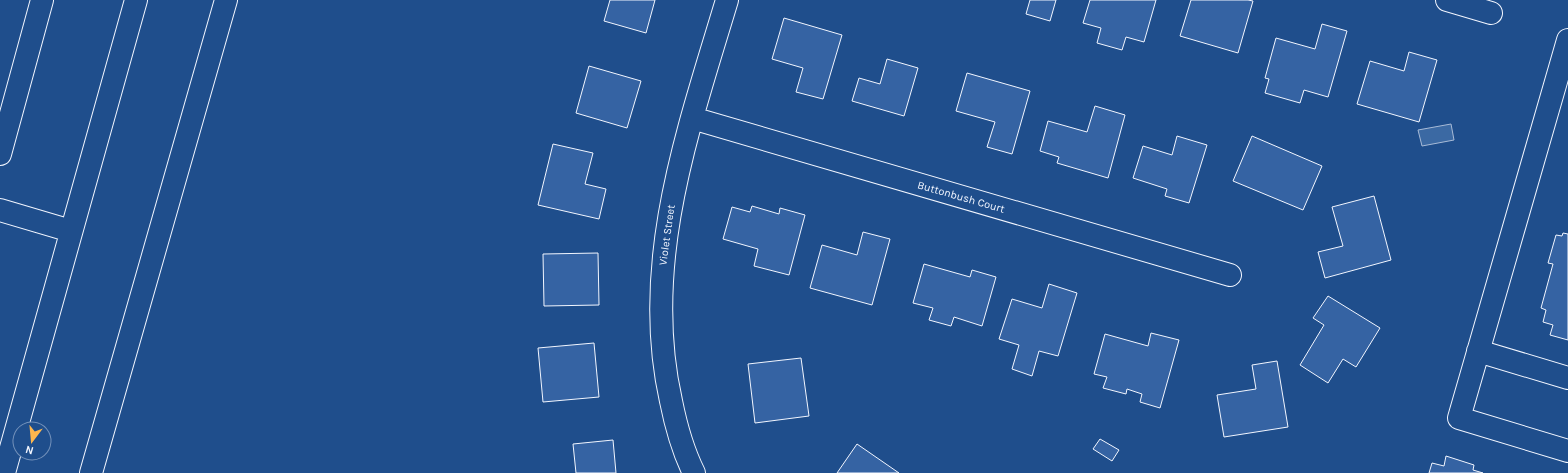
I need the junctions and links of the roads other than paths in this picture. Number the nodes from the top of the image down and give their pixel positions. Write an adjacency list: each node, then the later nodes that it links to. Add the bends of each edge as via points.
1 (42, 0): 9 (street)
2 (136, 0): 11 (street)
3 (226, 0): 17 (street)
4 (727, 0): 8 (street, Violet Street)
5 (1447, 0): 6 (street)
6 (1491, 13)
7 (1568, 40): 13 (street)
8 (692, 118): 12 (street, Buttonbush Court); 18 (street, Violet Street, via 666,231 661,282 661,335 666,381 676,425)
9 (0, 154)
10 (0, 210): 11 (street)
11 (71, 231): 16 (street)
12 (1230, 275)
13 (1478, 351): 14 (street); 15 (street, via 1459,418)
14 (1568, 378)
15 (1568, 451)
16 (4, 473)
17 (91, 473)
18 (694, 473)

